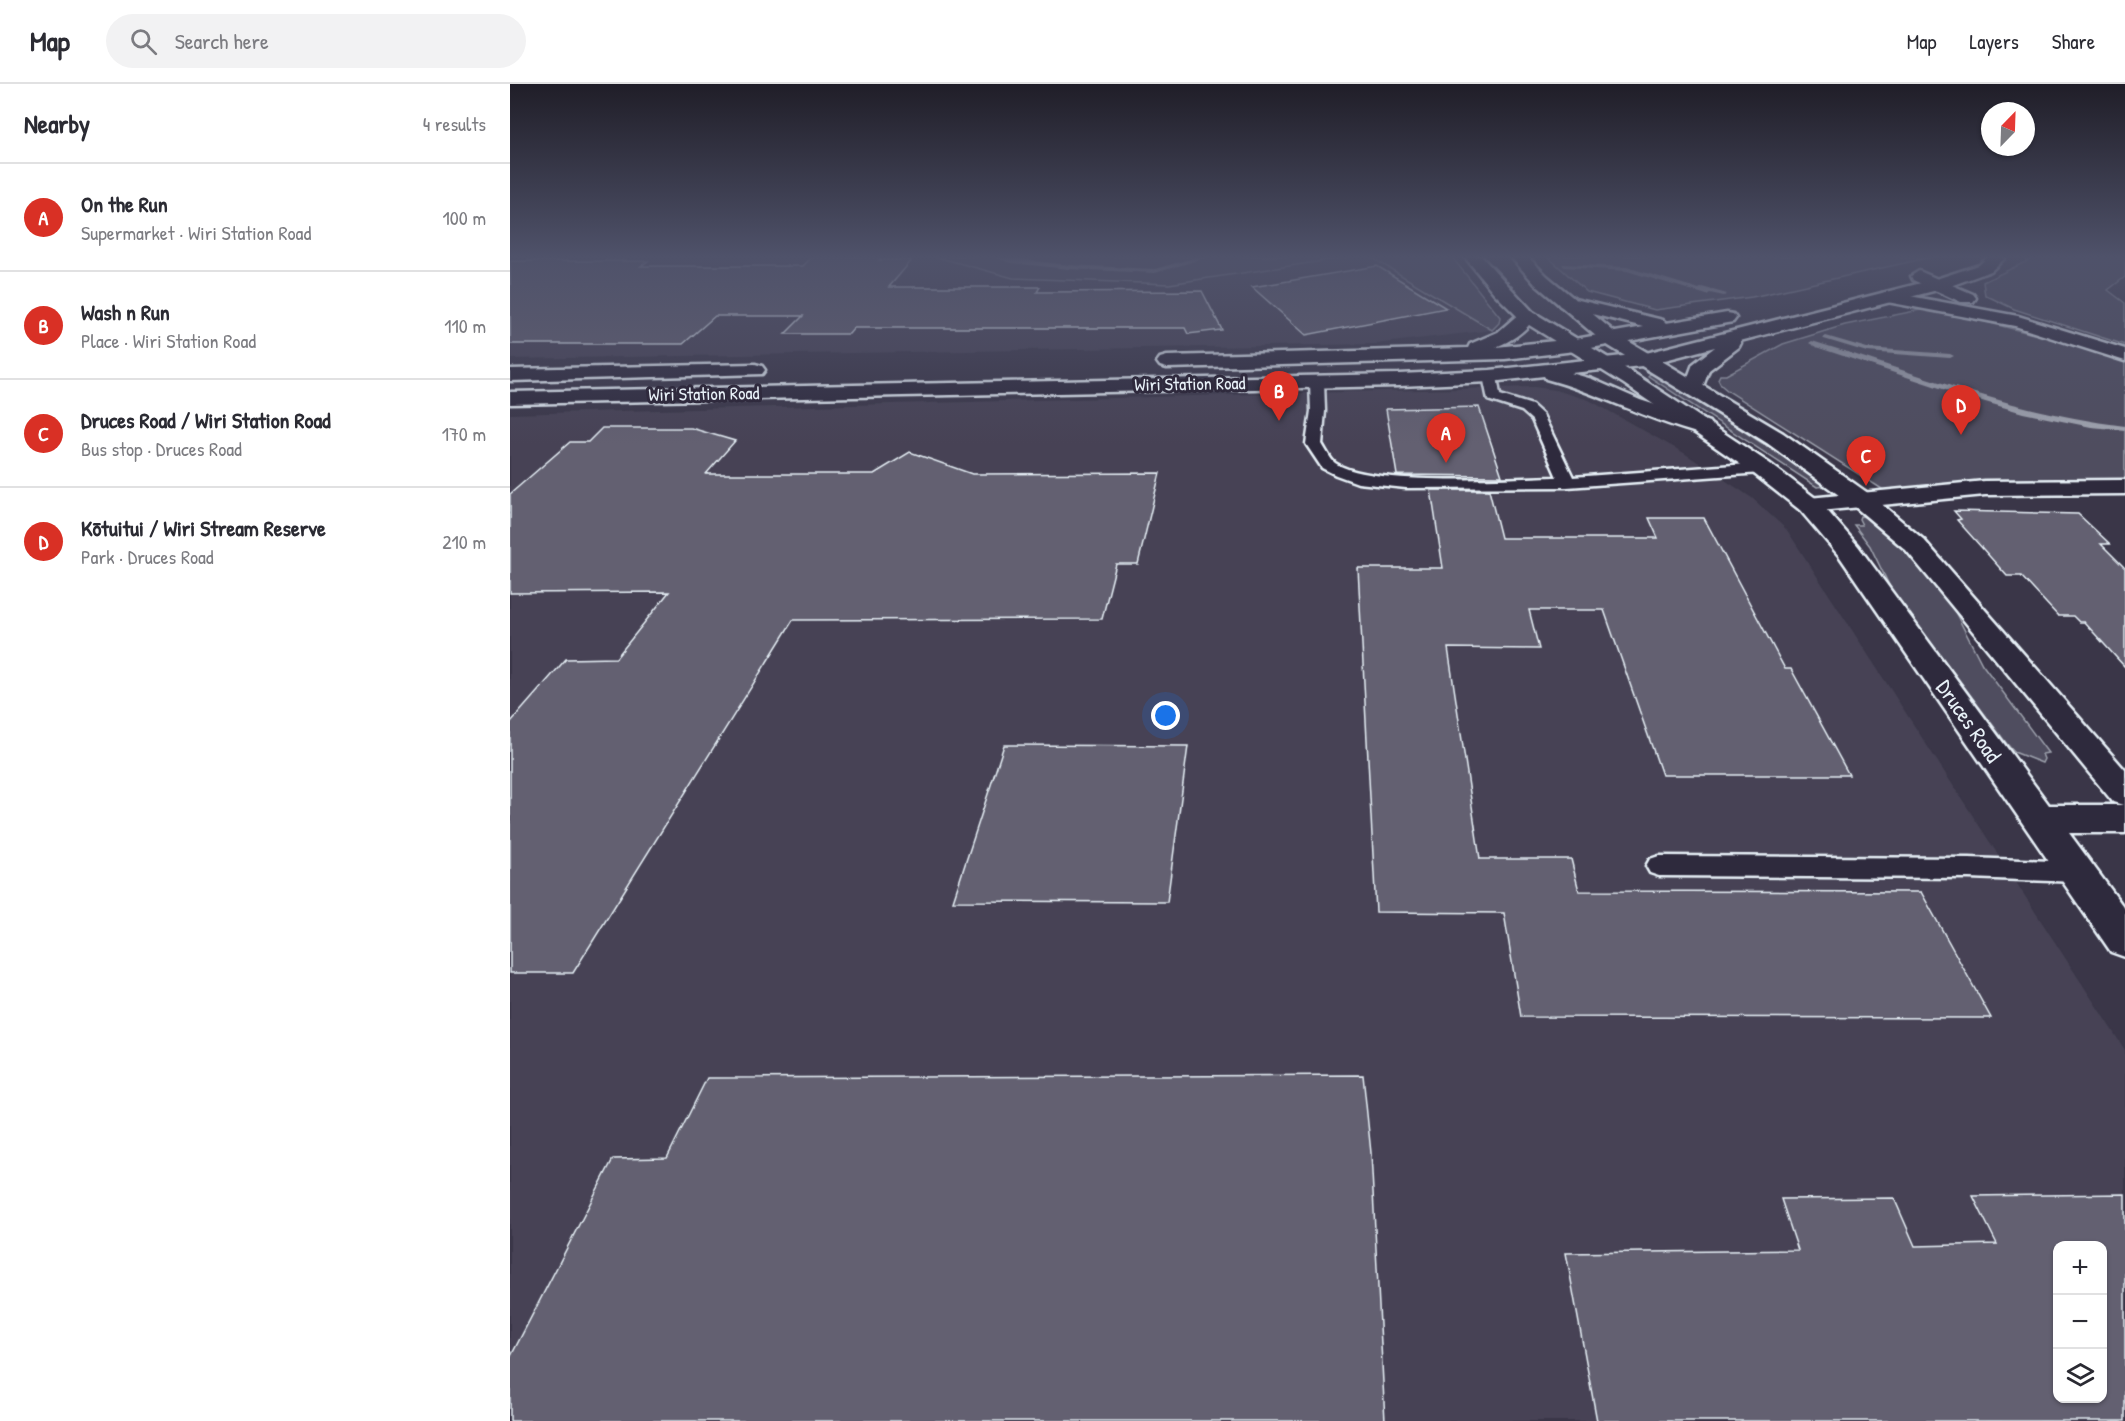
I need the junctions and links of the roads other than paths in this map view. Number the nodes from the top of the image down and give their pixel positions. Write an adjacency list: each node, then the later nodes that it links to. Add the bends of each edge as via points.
1 (1525, 318): 14 (main road, via 1501,339)
2 (1531, 318): 13 (main road, Druces Road)
3 (1586, 318): 12 (main road)
4 (1625, 318): 10 (main road)
5 (1726, 318): 10 (main road, Wiri Station Road)
6 (1807, 318): 11 (main road, Wiri Station Road)
7 (2005, 318): 9 (main road)
8 (2013, 318): 9 (main road)
9 (2019, 321): 15 (main road)
10 (1676, 327): 12 (main road, Wiri Station Road)
11 (1744, 335): 16 (main road, Wiri Station Road); 26 (main road, via 1700,368)
12 (1611, 339): 13 (main road, Wiri Station Road); 16 (main road)
13 (1575, 345): 14 (main road, Wiri Station Road); 18 (main road, Druces Road)
14 (1458, 354): 17 (main road, Wiri Station Road)
15 (2125, 355)
16 (1642, 360): 18 (main road, Wiri Station Road); 26 (main road)
17 (1144, 362)
18 (1605, 363): 21 (main road, Wiri Station Road); 30 (main road, Druces Road)
19 (770, 369): 20 (main road, Wiri Station Road)
20 (630, 372): 23 (main road, Wiri Station Road); 28 (main road)
21 (1533, 372): 24 (main road, Wiri Station Road); 30 (main road, via 1577,380 1633,405)
22 (859, 374): 27 (main road)
23 (510, 375)
24 (1490, 376): 25 (main road, Wiri Station Road); 32 (lane, via 1493,397 1527,408 1539,418)
25 (1317, 382): 27 (main road, Wiri Station Road, via 1116,377); 32 (lane, via 1314,444 1328,465 1342,472 1358,478 1406,483)
26 (1694, 388): 34 (main road, via 1775,438)
27 (845, 391): 28 (main road, Wiri Station Road)
28 (603, 396): 29 (main road, Wiri Station Road)
29 (510, 398)
30 (1701, 427): 31 (main road, Druces Road)
31 (1761, 468): 32 (lane); 35 (main road, Druces Road)
32 (1567, 482)
33 (2125, 487): 34 (main road, via 1985,488)
34 (1863, 501): 35 (main road); 36 (main road, via 1915,545)
35 (1809, 505): 37 (main road, Druces Road, via 1849,552)
36 (2125, 793)
37 (2040, 819): 38 (main road); 40 (main road, Druces Road)
38 (2125, 819)
39 (1659, 866): 40 (lane)
40 (2077, 872): 41 (main road, Druces Road)
41 (2125, 940)

